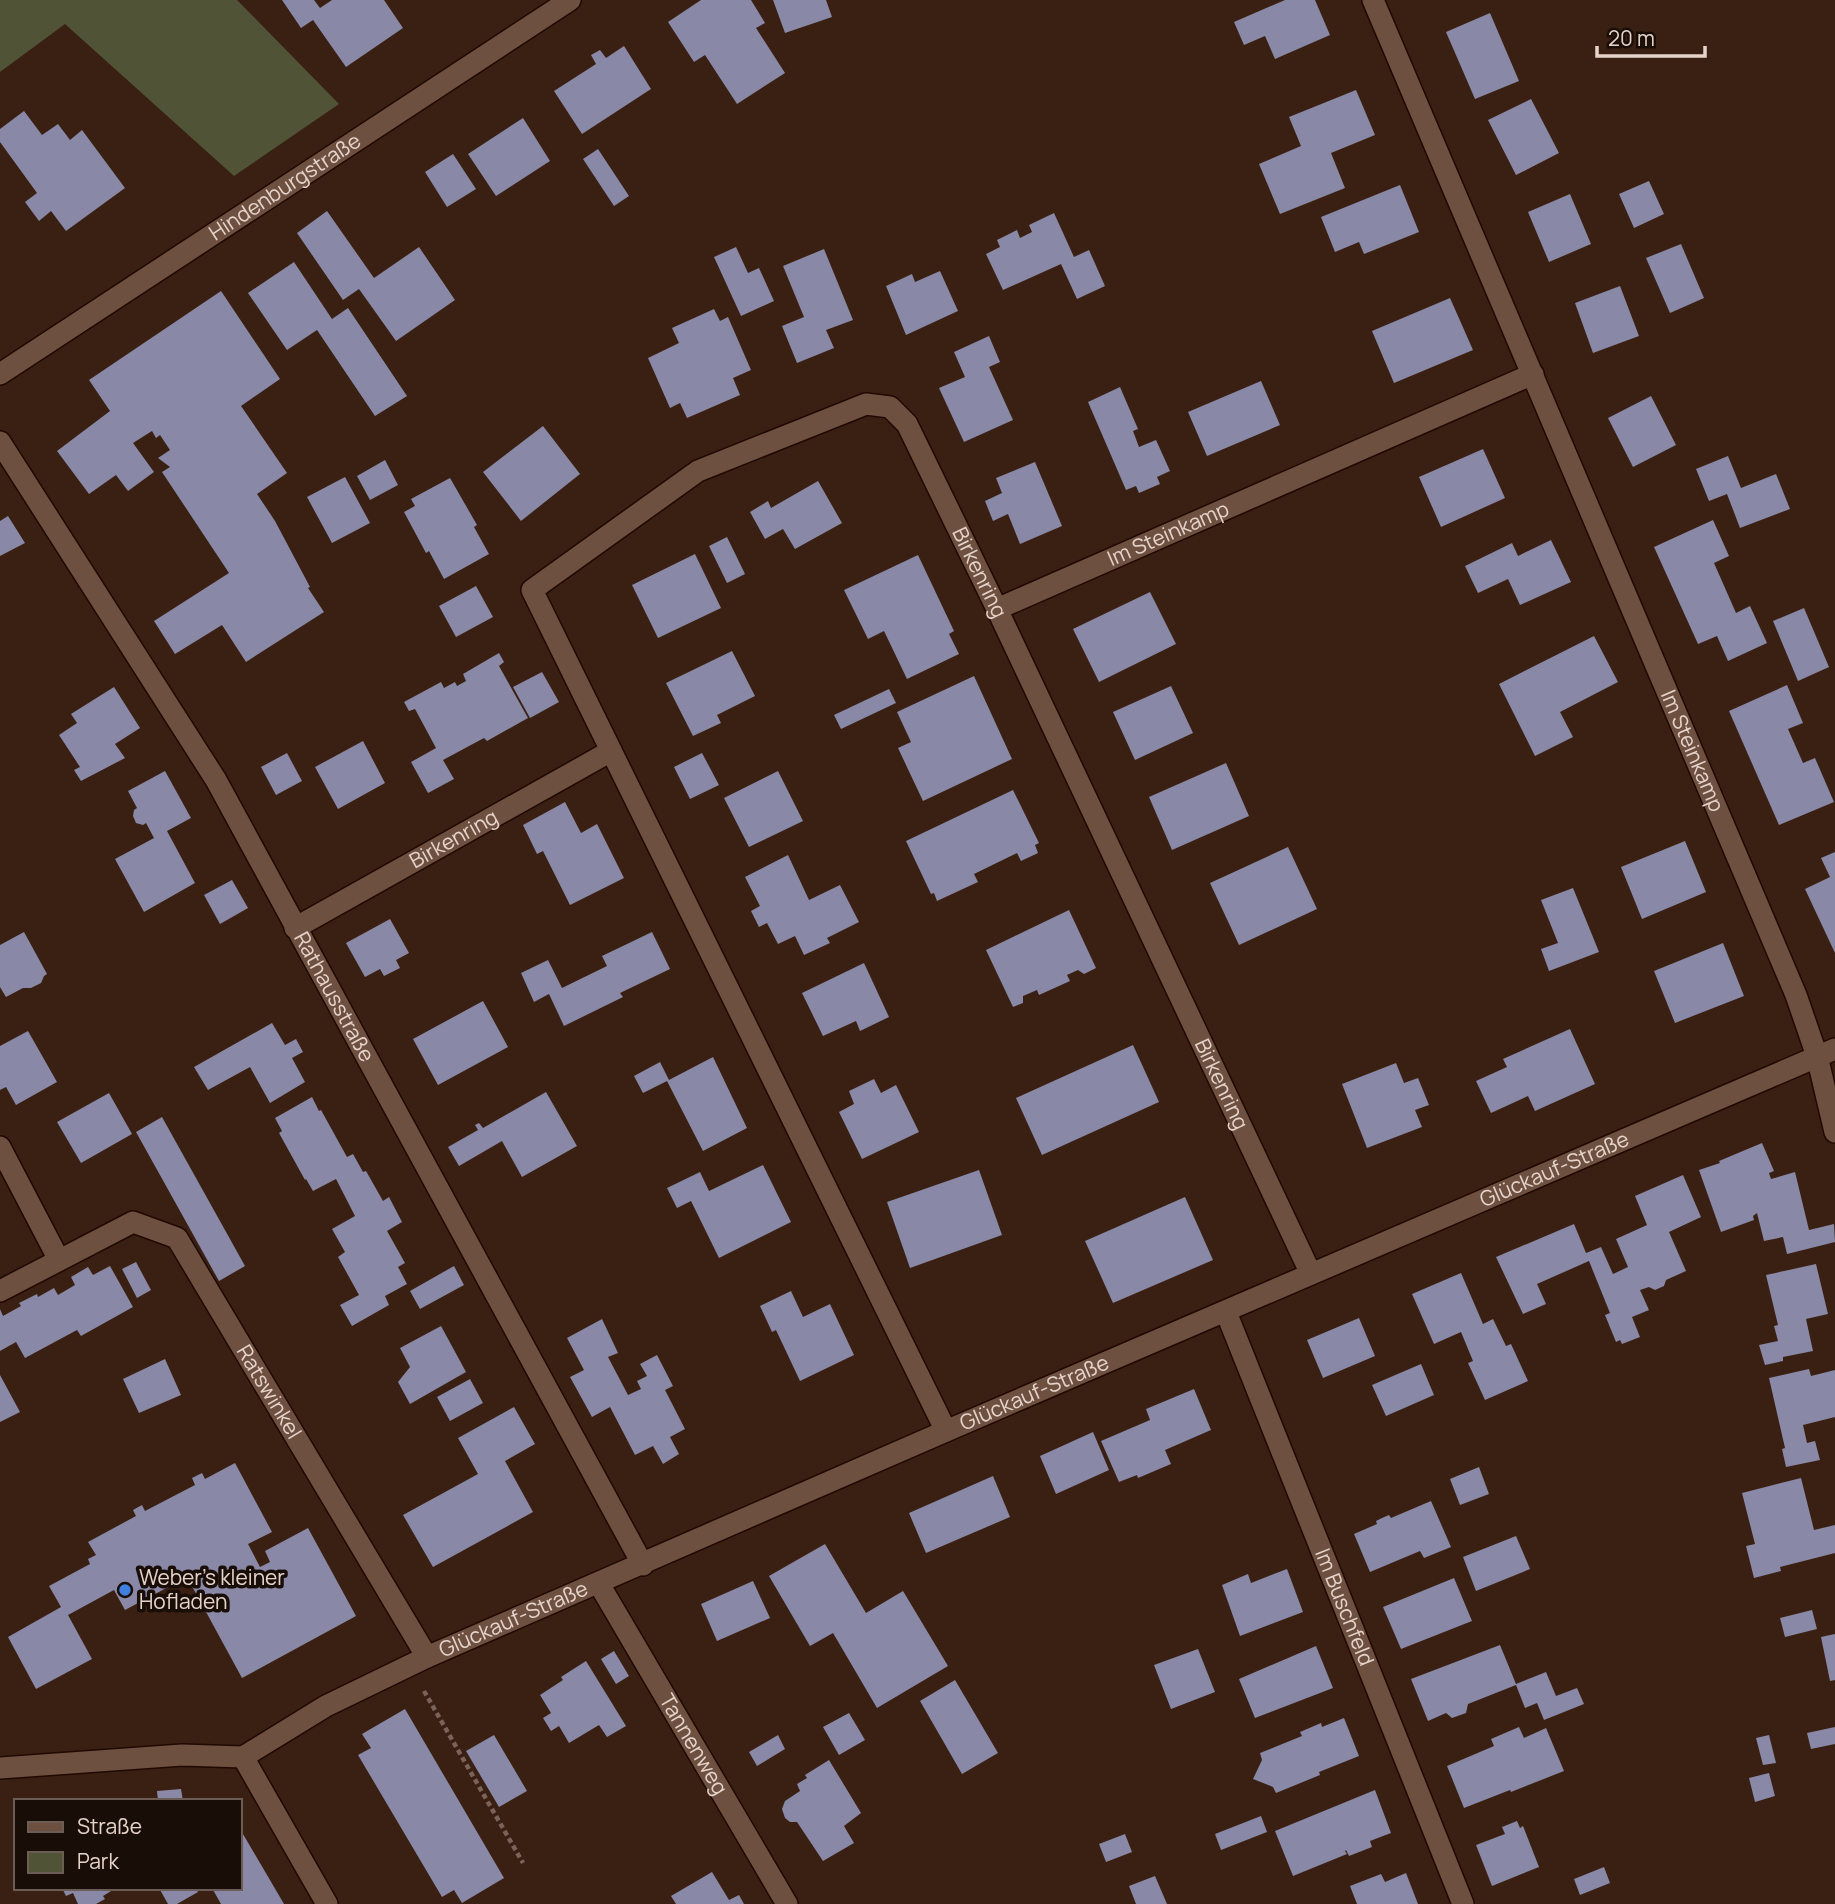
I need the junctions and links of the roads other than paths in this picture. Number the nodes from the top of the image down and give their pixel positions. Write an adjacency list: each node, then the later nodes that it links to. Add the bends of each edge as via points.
1 (570, 0): 3 (street, Hindenburgstraße)
2 (1373, 0): 4 (street, Im Steinkamp)
3 (0, 374)
4 (1533, 374): 6 (street, Im Steinkamp); 9 (street, Im Steinkamp, via 1796,995)
5 (0, 442): 8 (street, Rathausstraße, via 216,780)
6 (998, 608): 7 (street, Birkenring, via 907,424 890,407 866,404 698,471 533,590); 13 (street, Birkenring)
7 (611, 751): 8 (street, Birkenring); 16 (street, Birkenring)
8 (296, 928): 17 (street, Rathausstraße)
9 (1826, 1052): 10 (street, Im Steinkamp); 13 (street, Glückauf-Straße)
10 (1835, 1132)
11 (0, 1147): 12 (street)
12 (59, 1260): 14 (street, Ratswinkel); 19 (street, Ratswinkel, via 133,1222 177,1238)
13 (1311, 1274): 15 (street, Glückauf-Straße)
14 (0, 1291)
15 (1226, 1312): 16 (street, Glückauf-Straße); 24 (street, Im Buschfeld)
16 (946, 1432): 17 (street, Glückauf-Straße)
17 (643, 1564): 18 (street, Glückauf-Straße)
18 (599, 1584): 19 (street, Glückauf-Straße); 23 (street, Tannenweg)
19 (418, 1661): 20 (street, Glückauf-Straße, via 326,1706)
20 (243, 1757): 21 (street, via 182,1755); 22 (street)
21 (0, 1768)
22 (327, 1904)
23 (787, 1904)
24 (1464, 1904)

